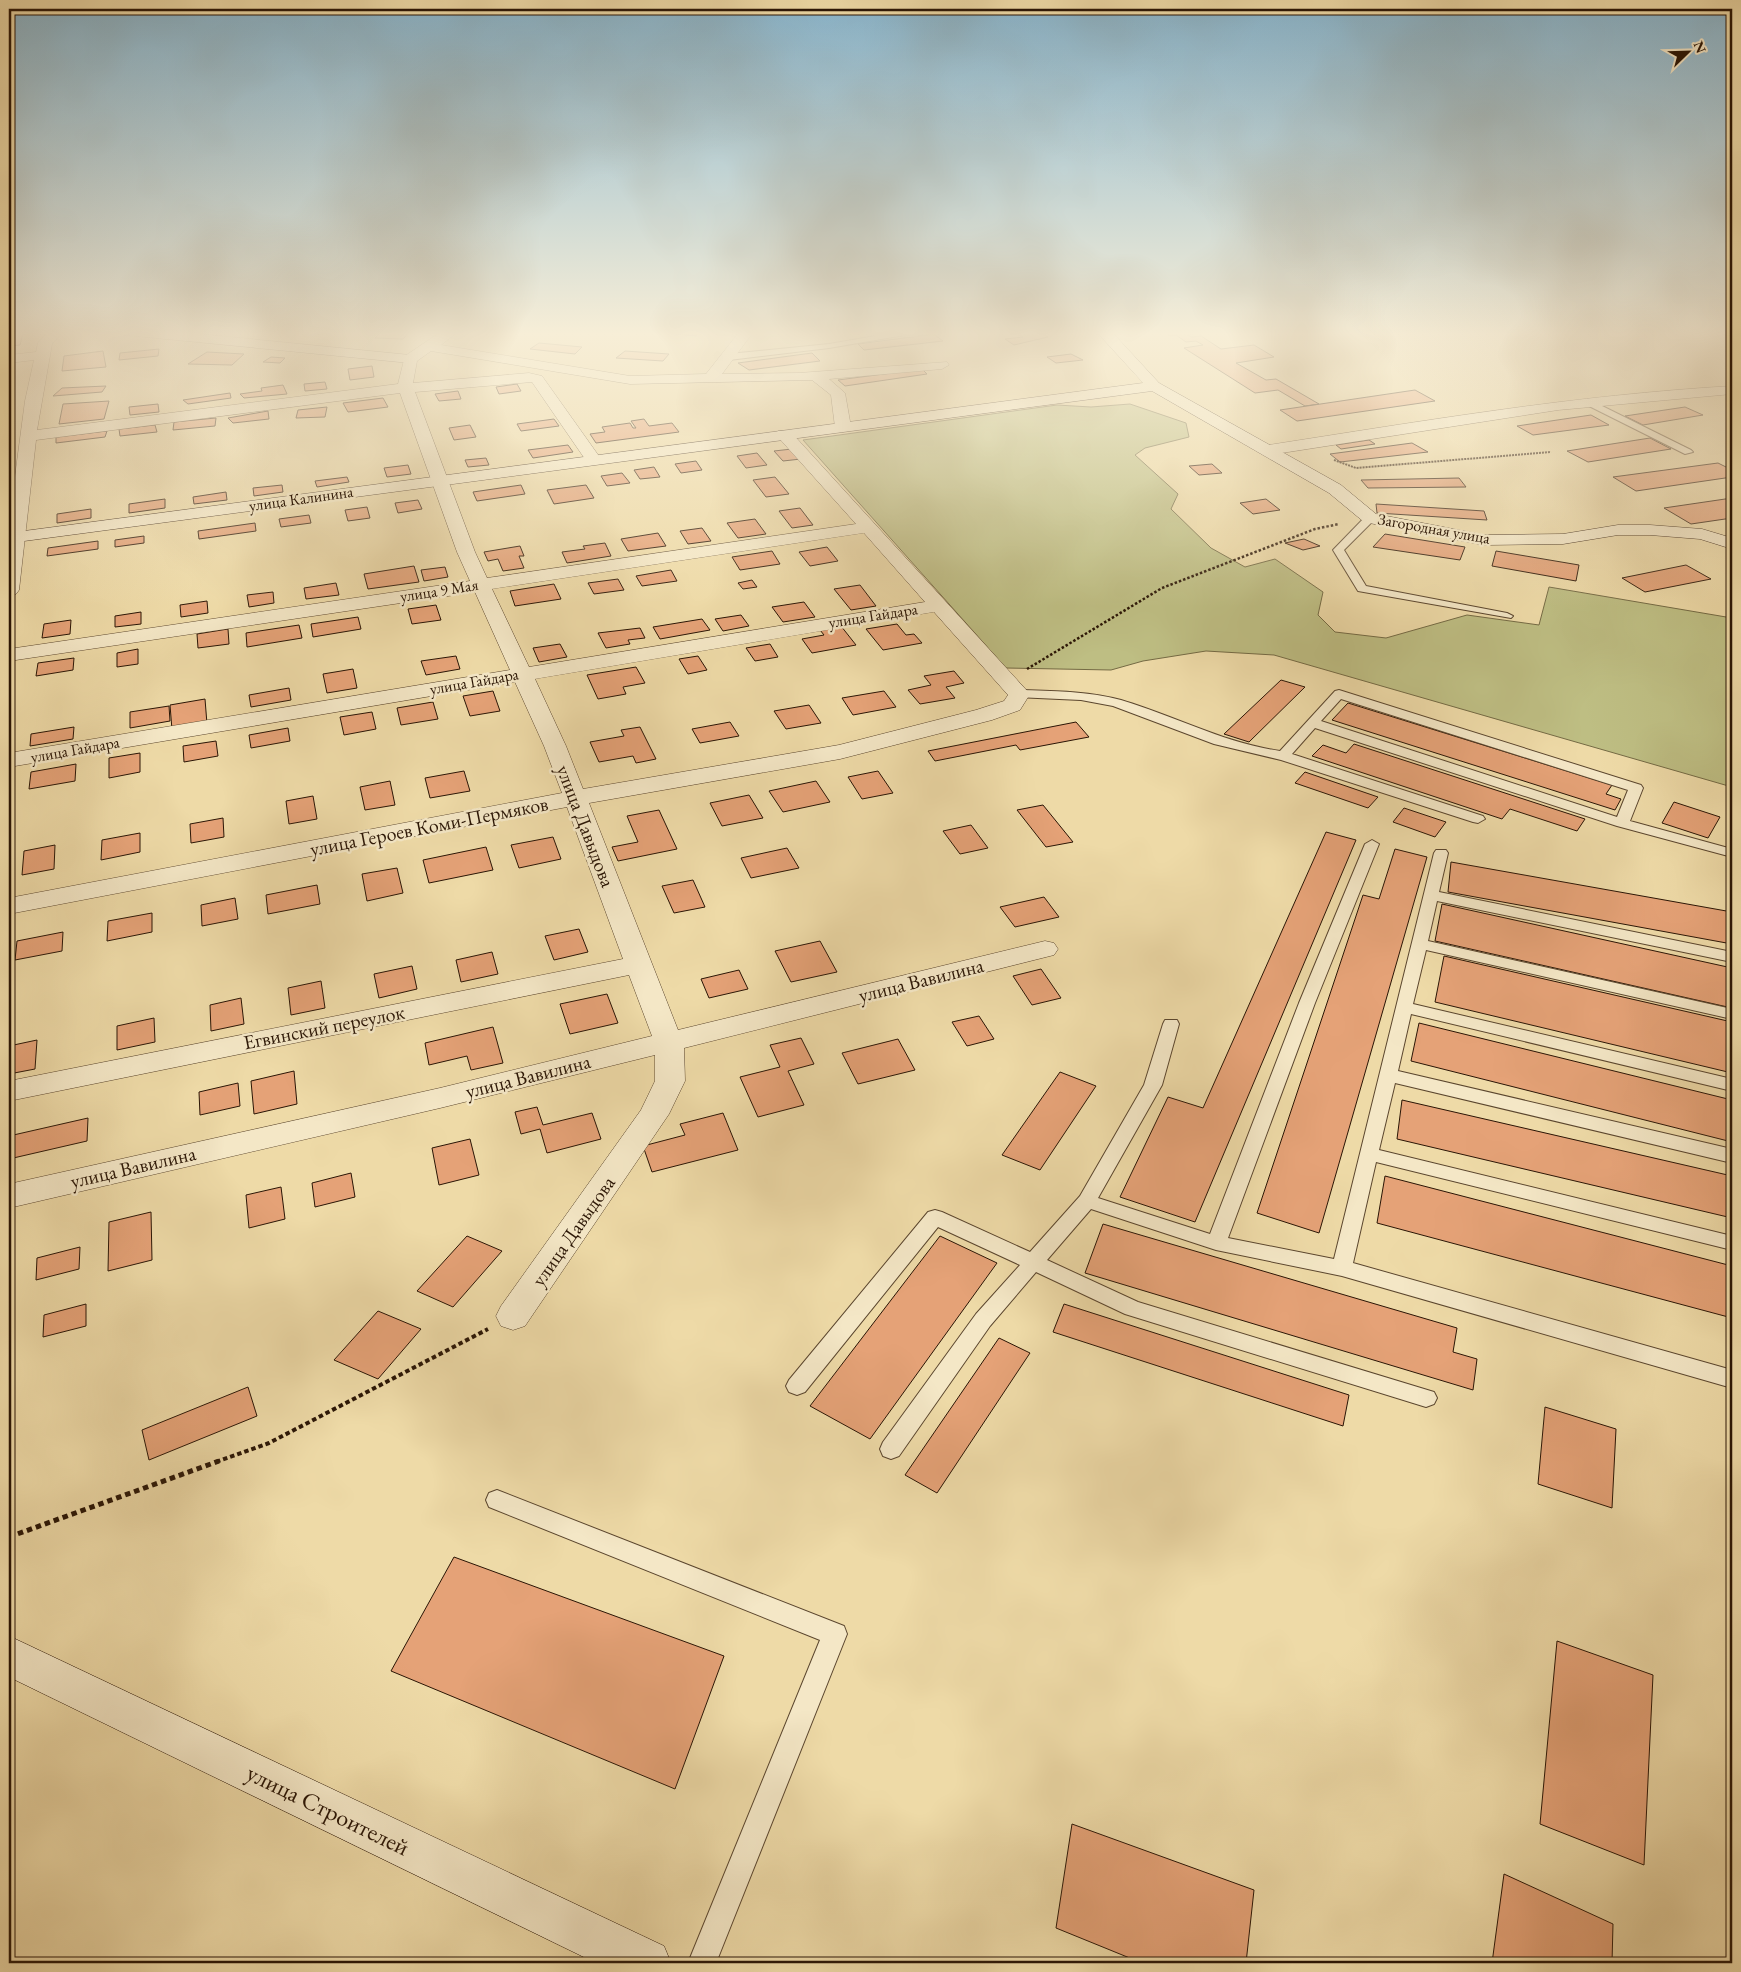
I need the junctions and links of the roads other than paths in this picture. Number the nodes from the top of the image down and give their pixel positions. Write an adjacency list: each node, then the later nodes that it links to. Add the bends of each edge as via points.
1 (30, 423): 12 (street)
2 (130, 423): 12 (street)
3 (418, 423): 16 (street, улица Давыдова)
4 (568, 423): 15 (street)
5 (843, 423): 10 (street)
6 (866, 423): 10 (street, улица Калинина)
7 (1221, 423): 13 (street, Загородная улица)
8 (1448, 423): 13 (street)
9 (1630, 423): 14 (lane)
10 (843, 426): 11 (street, улица Калинина)
11 (784, 434): 15 (street, улица Калинина); 18 (street)
12 (28, 436): 19 (street)
13 (1269, 450): 17 (street, Загородная улица, via 1334,490)
14 (1688, 452)
15 (594, 459): 16 (street, улица Калинина)
16 (440, 480): 19 (street, улица Калинина); 21 (street, улица Давыдова)
17 (1370, 518): 20 (street, Загородная улица, via 1484,540 1563,539 1618,530 1650,530 1702,534); 24 (lane, via 1338,550 1362,589)
18 (870, 527): 21 (street, улица 9 Мая); 23 (street)
19 (12, 538): 22 (street)
20 (1732, 544)
21 (480, 584): 25 (street, улица 9 Мая); 26 (street, улица Давыдова)
22 (9, 590)
23 (939, 605): 26 (street, улица Гайдара); 27 (street)
24 (1507, 616)
25 (9, 655)
26 (522, 673): 30 (street, улица Гайдара); 31 (street, улица Давыдова)
27 (1013, 688): 29 (lane, via 1115,703 1204,738 1257,753); 31 (street, улица Героев Коми-Пермяков, via 1012,705 840,752)
28 (1313, 723): 29 (lane); 33 (lane); 33 (lane, via 1339,694 1636,788)
29 (1283, 756): 32 (lane)
30 (9, 760)
31 (575, 798): 38 (street, улица Героев Коми-Пермяков); 42 (street, улица Давыдова)
32 (1478, 819)
33 (1622, 823): 36 (lane)
34 (1372, 844): 54 (lane, via 1307,1003)
35 (1441, 853): 37 (lane)
36 (1732, 853)
37 (1431, 895): 39 (lane); 41 (lane)
38 (9, 906)
39 (1420, 944): 43 (lane); 44 (lane)
40 (1045, 949): 46 (street, улица Вавилина)
41 (1732, 957)
42 (638, 964): 46 (street, улица Давыдова); 49 (street, Егвинский переулок)
43 (1404, 1007): 47 (lane); 48 (lane)
44 (1732, 1014)
45 (1171, 1024): 53 (lane, via 1153,1085)
46 (668, 1042): 52 (street, улица Вавилина, via 431,1100); 58 (street, улица Давыдова, via 670,1081 654,1114)
47 (1388, 1075): 50 (lane); 51 (lane)
48 (1732, 1085)
49 (9, 1091)
50 (1369, 1154): 55 (lane); 57 (lane)
51 (1732, 1156)
52 (9, 1196)
53 (1087, 1201): 54 (lane); 56 (lane)
54 (1216, 1243): 57 (lane)
55 (1732, 1243)
56 (1034, 1262): 60 (lane, via 935,1217); 61 (lane, via 1132,1308); 62 (lane, via 983,1320)
57 (1342, 1268): 59 (lane)
58 (513, 1316)
59 (1732, 1379)
60 (797, 1386)
61 (1426, 1398)
62 (892, 1449)
63 (496, 1500): 66 (lane, via 835,1634)
64 (9, 1656): 65 (street, улица Строителей)
65 (647, 1963)
66 (702, 1963)

